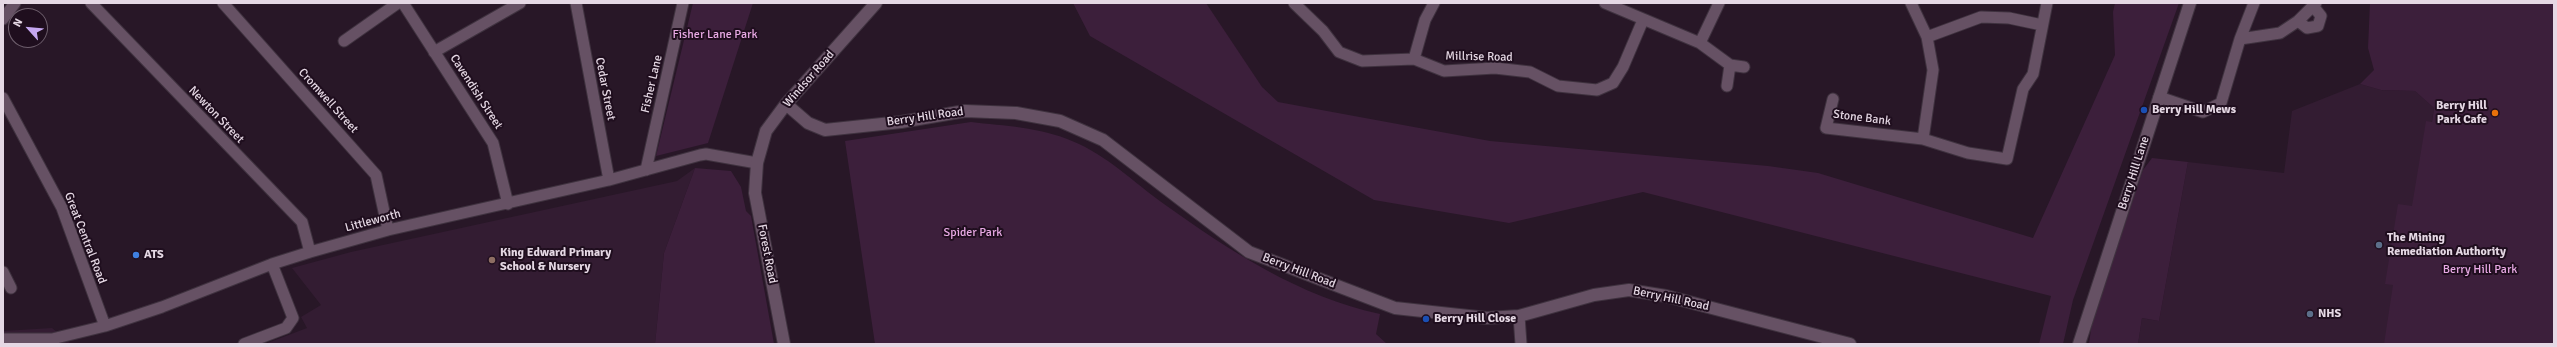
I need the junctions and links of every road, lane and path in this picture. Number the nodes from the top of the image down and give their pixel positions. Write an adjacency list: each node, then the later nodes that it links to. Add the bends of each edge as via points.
1 (15, 3): 19 (street)
2 (91, 3): 43 (street, Newton Street, via 302,222)
3 (223, 3): 42 (street, Cromwell Street, via 376,175)
4 (398, 3): 25 (street)
5 (403, 3): 27 (street, Cavendish Street)
6 (520, 3): 27 (street)
7 (576, 3): 40 (street, Cedar Street)
8 (684, 3): 39 (street, Fisher Lane)
9 (876, 3): 35 (street, Windsor Road)
10 (1294, 3): 28 (street, Millrise Road, via 1323,31 1339,52 1362,61)
11 (1434, 3): 28 (street, via 1425,20)
12 (1605, 3): 20 (street)
13 (1719, 3): 26 (street)
14 (1911, 3): 23 (street)
15 (2047, 3): 22 (street)
16 (2190, 3): 32 (street, Berry Hill Lane)
17 (2254, 3): 24 (street)
18 (2315, 4): 21 (street); 21 (street, via 2322,16 2318,26 2307,28)
19 (3, 19)
20 (1643, 20): 26 (street); 28 (street, Millrise Road, via 1623,67 1613,83 1596,90 1558,86 1530,72 1495,68 1444,71)
21 (2298, 21): 24 (street, via 2280,33)
22 (2042, 25): 23 (street, via 2009,18 1981,17); 37 (street, Stone Bank, via 2033,74 2023,89 2007,159 1968,153)
23 (1927, 37): 37 (street, via 1933,70)
24 (2240, 39): 32 (street, via 2221,102 2203,112)
25 (344, 41)
26 (1700, 43): 29 (street)
27 (434, 52): 41 (street, Cavendish Street, via 493,143)
28 (1414, 59)
29 (1730, 65): 30 (street); 31 (street)
30 (1744, 67)
31 (1727, 86)
32 (2159, 97): 55 (street, Berry Hill Lane)
33 (3, 98): 36 (street, Great Central Road)
34 (1833, 99): 37 (street, Stone Bank, via 1826,128)
35 (786, 104): 38 (street, Windsor Road, via 766,131); 47 (street, Berry Hill Road, via 808,123 825,130 901,122 965,111 1016,113 1060,122 1103,140 1250,252 1395,308 1487,318)
36 (7, 116): 48 (street, Great Central Road, via 62,208)
37 (1923, 139)
38 (757, 163): 39 (street, Littleworth, via 706,154); 52 (street, Forest Road, via 755,193)
39 (646, 170): 40 (street, Littleworth)
40 (609, 180): 41 (street, Littleworth)
41 (508, 204): 42 (street, Littleworth)
42 (388, 230): 43 (street, Littleworth)
43 (310, 252): 44 (street, Littleworth)
44 (272, 264): 48 (street, Littleworth, via 162,307); 51 (street, via 293,318 286,328)
45 (3, 272): 46 (street)
46 (11, 288)
47 (1519, 316): 53 (street); 54 (street, Berry Hill Road, via 1594,295 1629,290 1666,296)
48 (105, 326): 50 (street, Littleworth)
49 (3, 339): 50 (street, Littleworth)
50 (53, 342)
51 (244, 344)
52 (784, 344)
53 (1521, 344)
54 (1850, 344)
55 (2079, 344)

